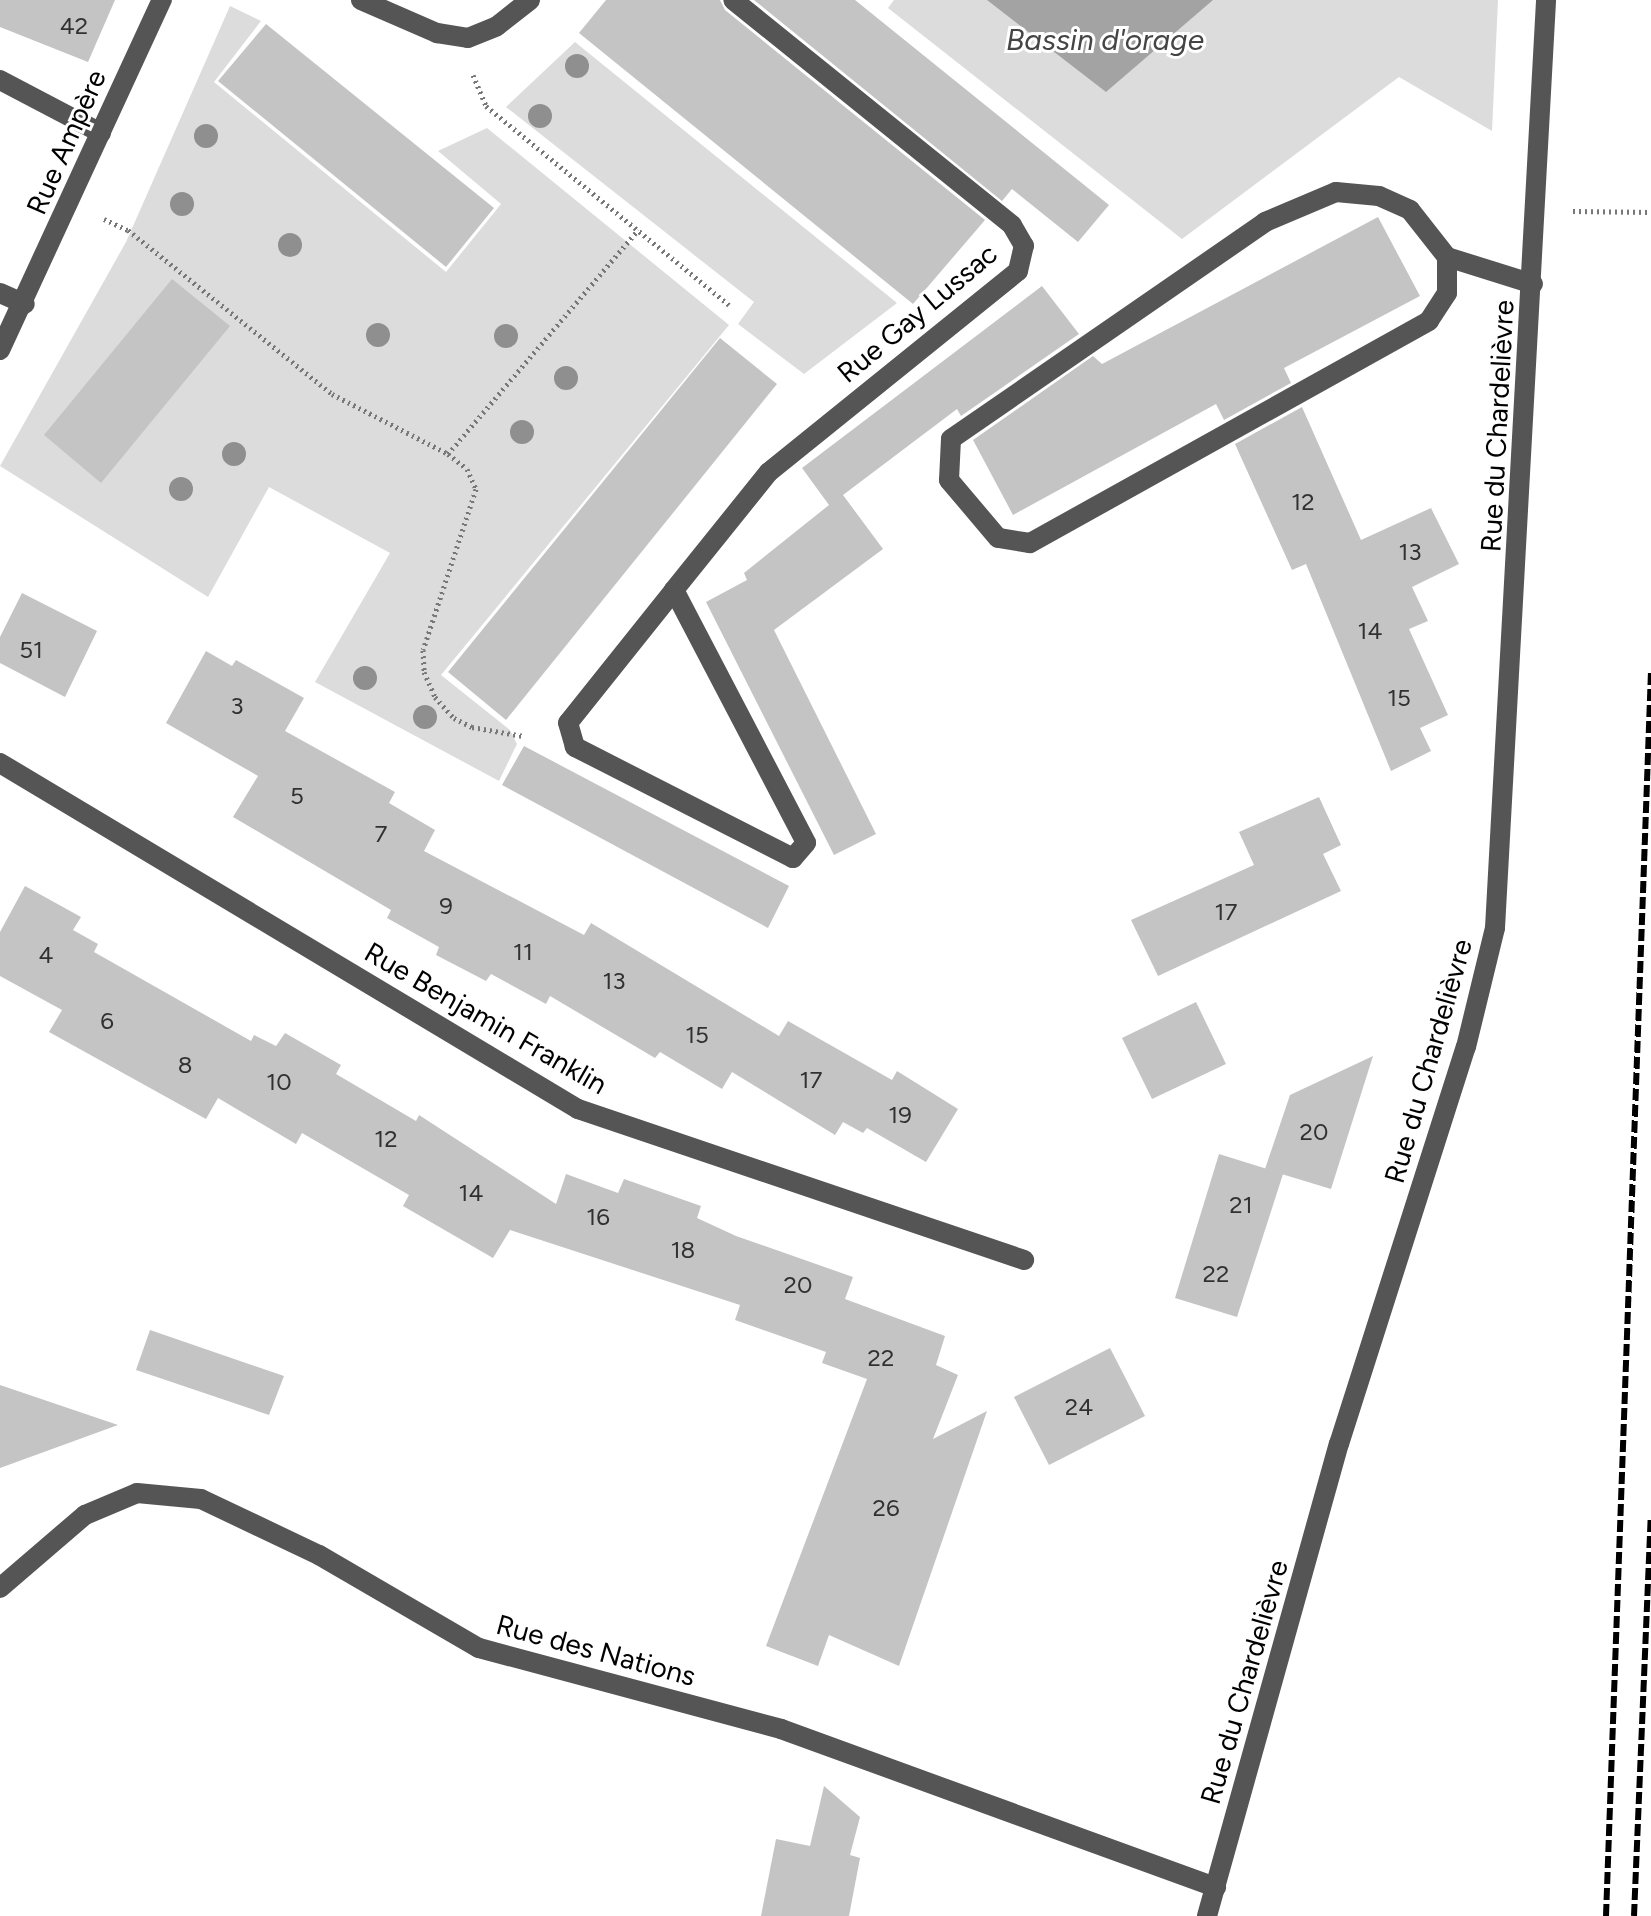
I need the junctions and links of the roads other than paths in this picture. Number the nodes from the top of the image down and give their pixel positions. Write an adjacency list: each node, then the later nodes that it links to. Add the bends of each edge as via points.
1 (162, 0): 7 (street, Rue Ampère)
2 (361, 0): 3 (street, via 437,33 468,38 497,26)
3 (530, 0)
4 (733, 0): 13 (street, Rue Gay Lussac, via 1012,225 1024,246 1018,271 769,472)
5 (1546, 0): 9 (street, Rue du Chardelièvre)
6 (0, 80): 7 (street)
7 (101, 133): 11 (street, Rue Ampère)
8 (1447, 257): 8 (street, via 1410,210 1379,196 1336,192 1265,222 951,439 949,480 998,538 1030,543 1429,321 1447,293); 9 (street)
9 (1533, 284): 17 (street, Rue du Chardelièvre, via 1490,953 1466,1047 1339,1444)
10 (0, 293): 11 (street)
11 (25, 304): 12 (street, Rue Ampère)
12 (0, 350)
13 (674, 590): 13 (street, Rue Gay Lussac, via 568,723 575,747 793,858 806,843)
14 (0, 763): 15 (street, Rue Benjamin Franklin, via 578,1109)
15 (1024, 1260)
16 (0, 1588): 17 (street, Rue des Nations, via 85,1515 137,1493 201,1499 319,1555 479,1648 781,1729)
17 (1216, 1887): 18 (street, Rue du Chardelièvre)
18 (1207, 1916)

